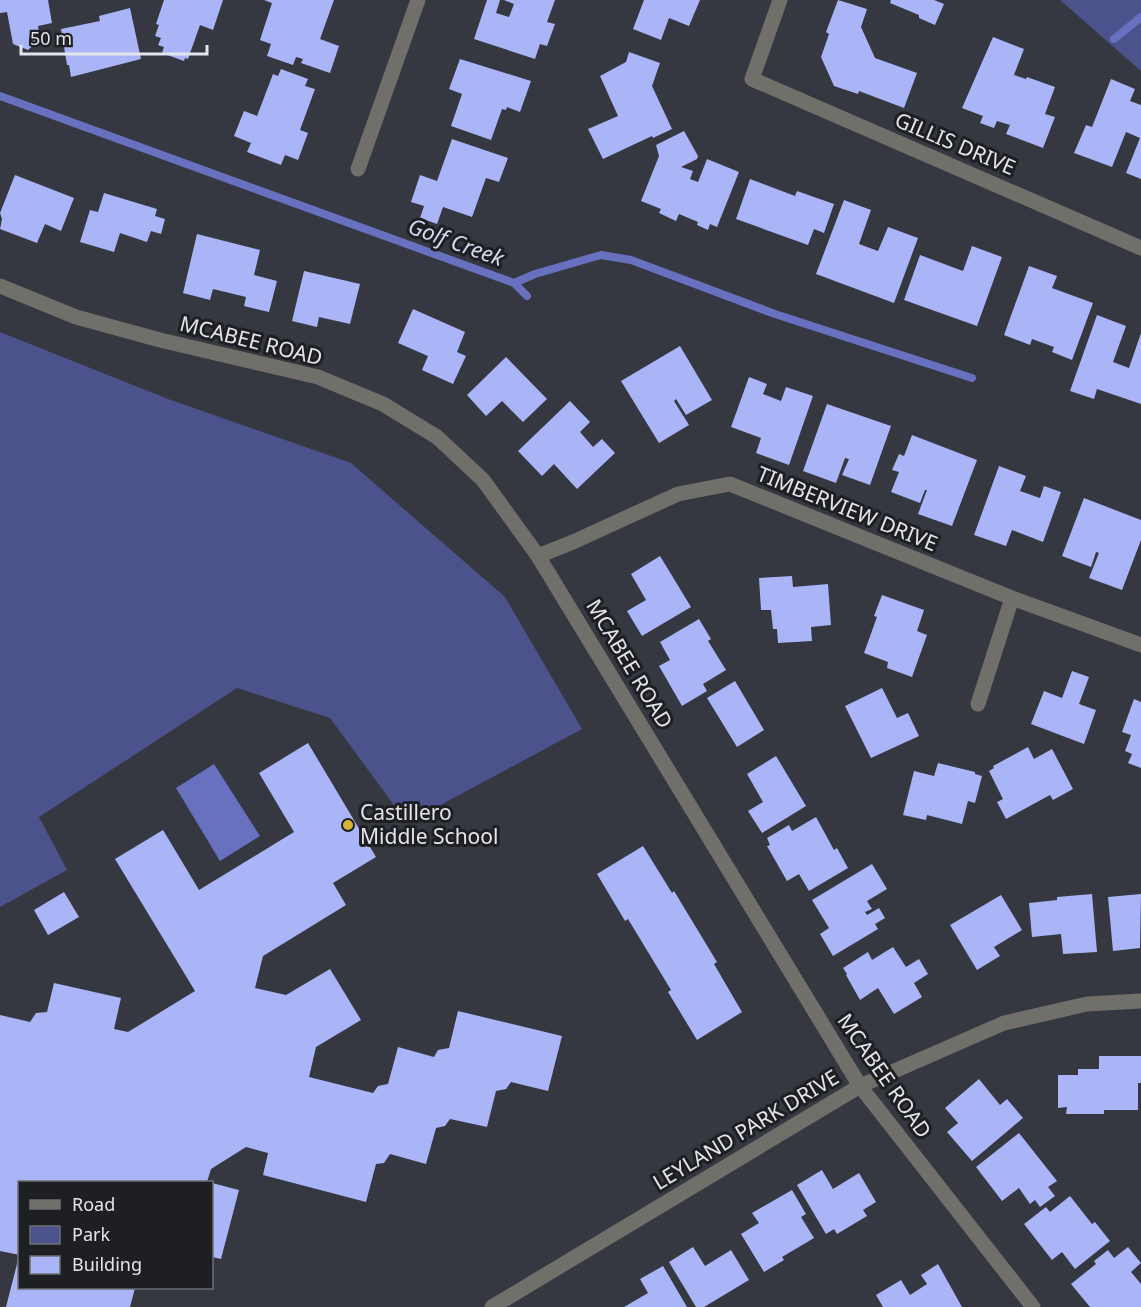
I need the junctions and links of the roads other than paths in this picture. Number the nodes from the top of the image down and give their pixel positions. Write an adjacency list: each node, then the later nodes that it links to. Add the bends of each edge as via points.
1 (418, 0): 3 (street)
2 (780, 0): 4 (street, GILLIS DRIVE, via 752,79)
3 (358, 169)
4 (1141, 248)
5 (0, 286): 6 (street, MCABEE ROAD, via 76,317 318,377 383,404 437,437 483,480)
6 (538, 556): 7 (street, TIMBERVIEW DRIVE, via 678,494 730,484); 11 (street, MCABEE ROAD)
7 (1012, 598): 8 (street, TIMBERVIEW DRIVE); 9 (street)
8 (1141, 645)
9 (978, 704)
10 (1141, 1000): 11 (street, LEYLAND PARK DRIVE, via 1087,1004 1004,1023)
11 (860, 1086): 12 (street, LEYLAND PARK DRIVE); 13 (street, MCABEE ROAD)
12 (492, 1307)
13 (1033, 1307)

